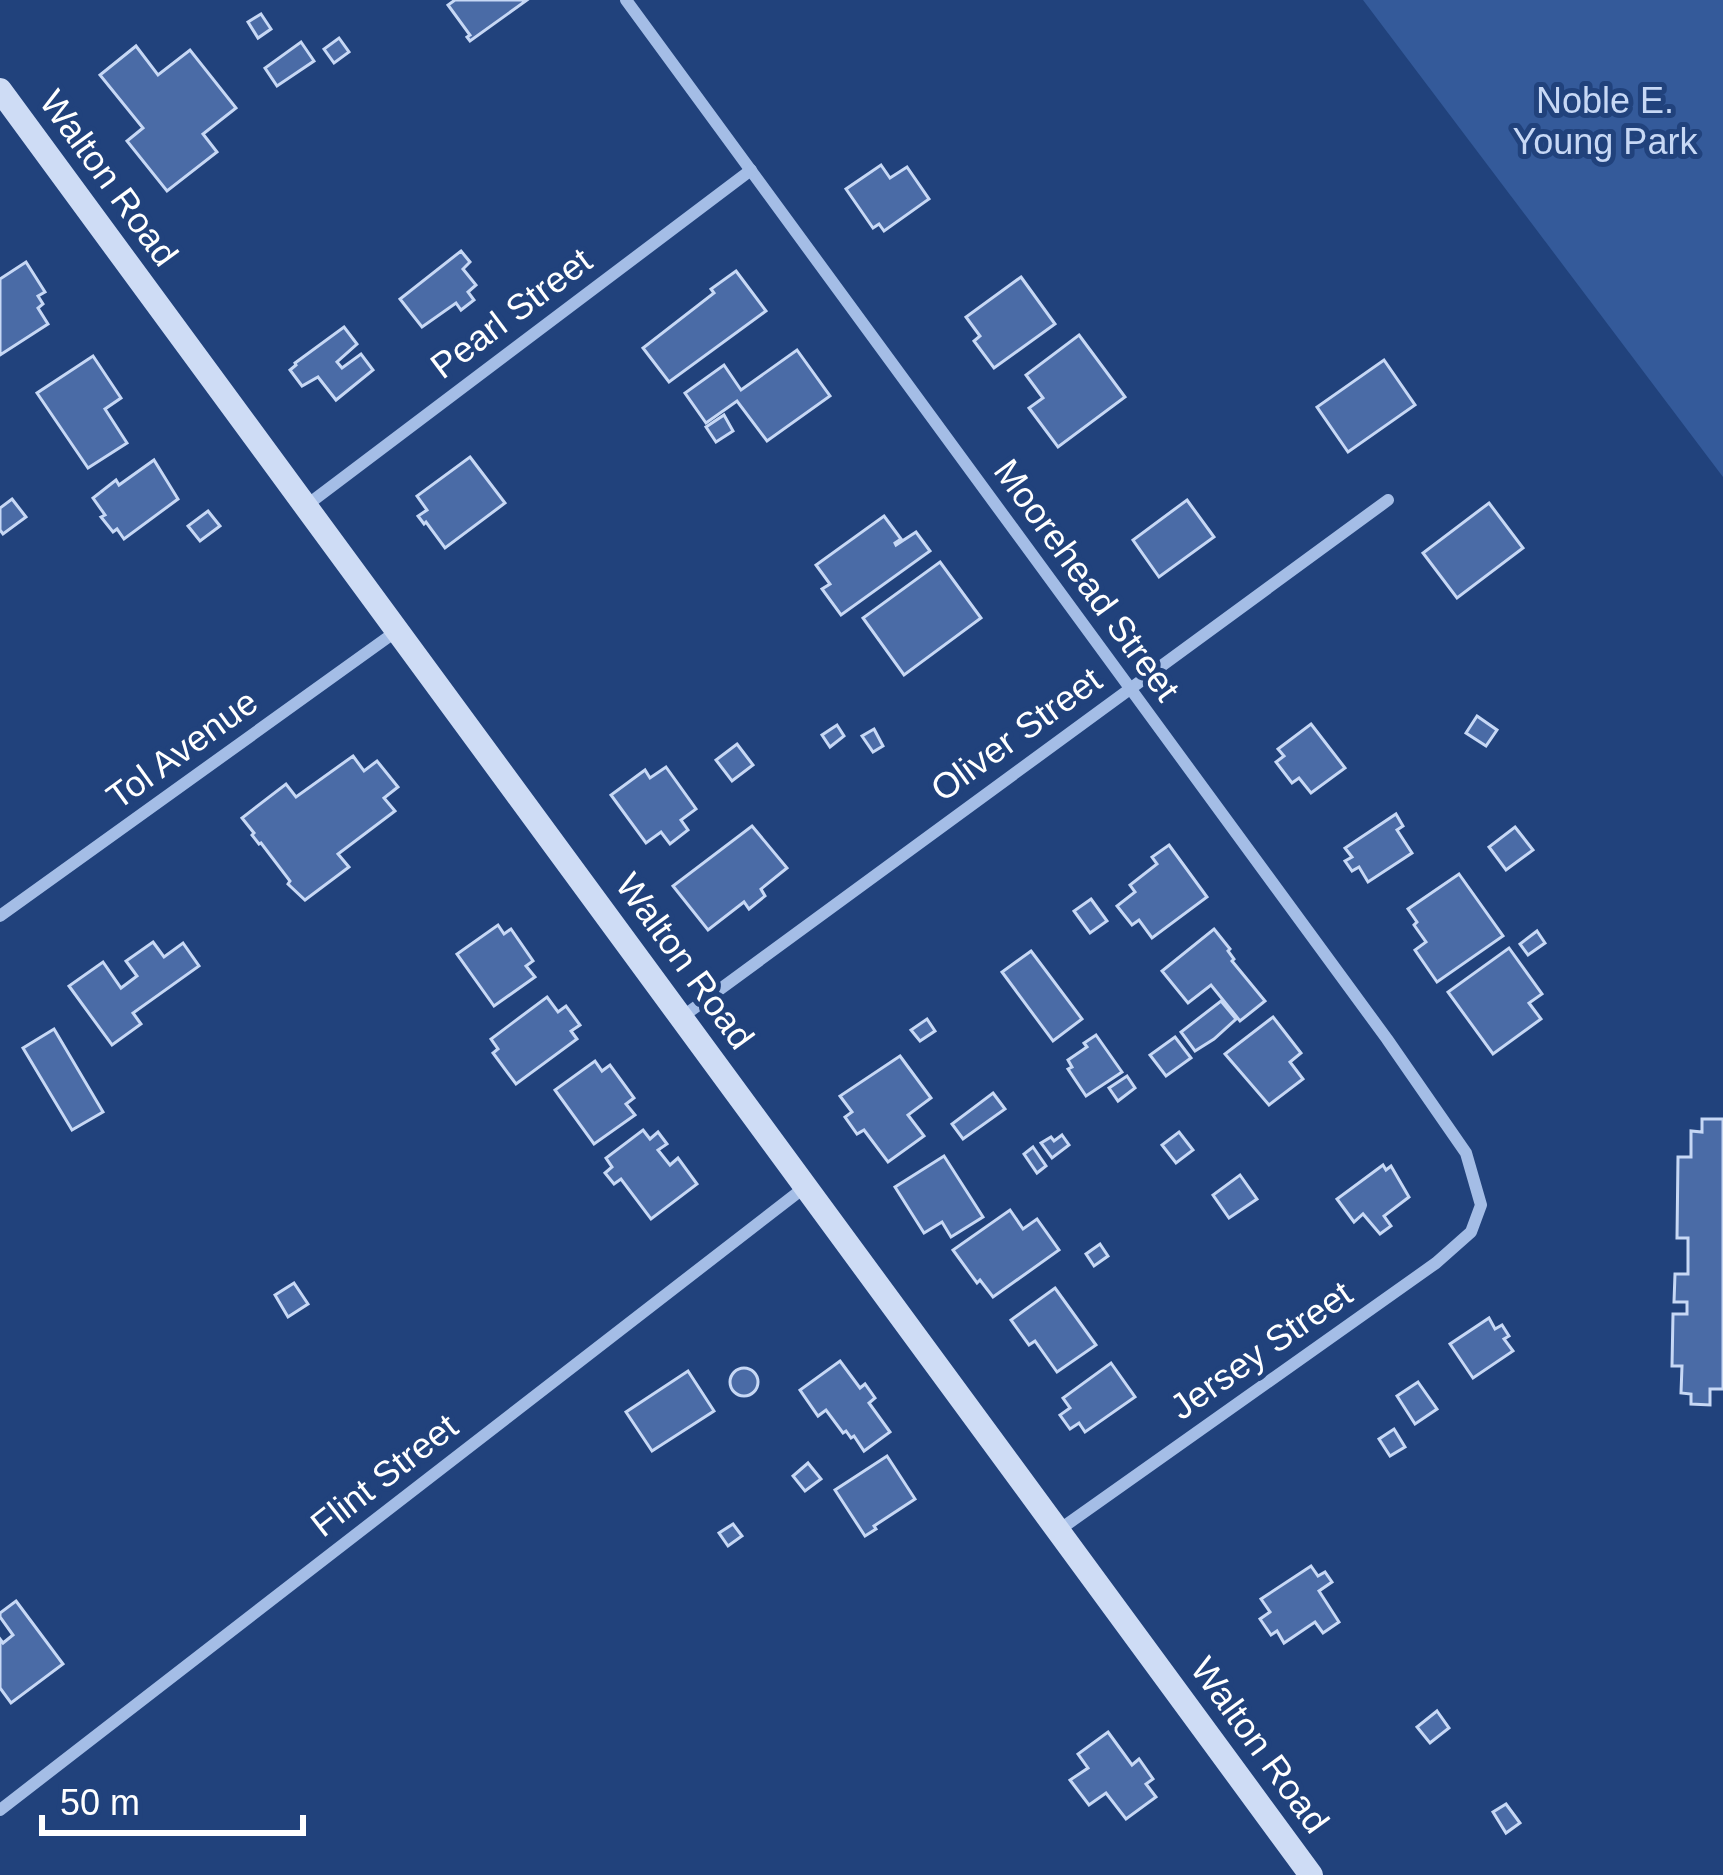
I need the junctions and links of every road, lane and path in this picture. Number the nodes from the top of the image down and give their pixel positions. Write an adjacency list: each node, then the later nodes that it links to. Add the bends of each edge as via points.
1 (626, 0): 3 (street, Moorehead Street)
2 (0, 90): 5 (street, Walton Road)
3 (751, 170): 5 (street, Pearl Street); 7 (street, Moorehead Street)
4 (1388, 500): 7 (street, Oliver Street)
5 (307, 505): 6 (street, Walton Road)
6 (398, 630): 8 (street, Tol Avenue); 9 (street, Walton Road)
7 (1128, 689): 9 (street, Oliver Street); 11 (street, Moorehead Street, via 1466,1153)
8 (0, 916)
9 (682, 1017): 10 (street, Walton Road)
10 (805, 1187): 12 (street, Walton Road); 13 (street, Flint Street)
11 (1481, 1205): 12 (street, Jersey Street, via 1471,1232 1436,1264)
12 (1058, 1530): 14 (street, Walton Road)
13 (0, 1810)
14 (1311, 1875)

